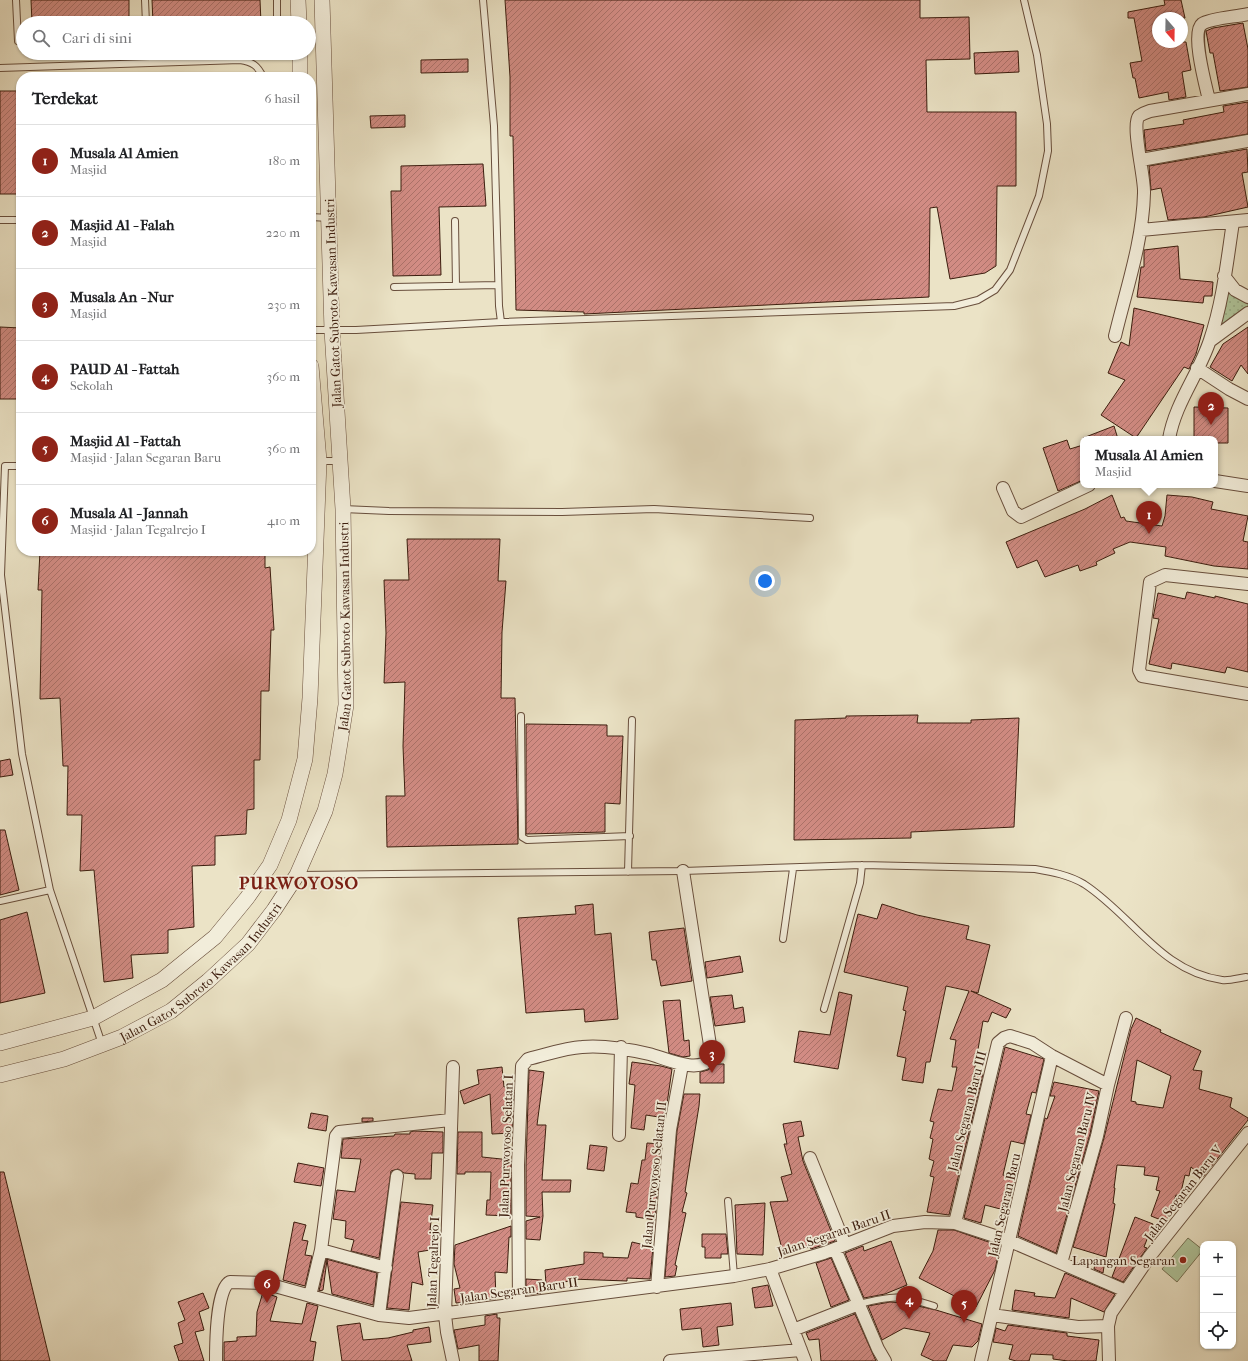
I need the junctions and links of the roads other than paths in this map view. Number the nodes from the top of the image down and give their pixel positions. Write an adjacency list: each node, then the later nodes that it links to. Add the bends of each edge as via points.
1 (16, 0): 9 (lane)
2 (145, 0): 10 (lane)
3 (277, 0): 11 (lane)
4 (298, 0): 12 (street)
5 (322, 0): 24 (street, Jalan Gatot Subroto Kawasan Industri)
6 (483, 0): 32 (lane, via 494,126)
7 (1024, 0): 37 (lane, via 1037,55 1047,124 1048,152 1039,196 1010,270 995,290 978,300 954,306)
8 (1248, 14): 20 (street, via 1209,22 1198,30 1198,46)
9 (17, 16)
10 (146, 16)
11 (277, 16)
12 (299, 16)
13 (240, 60): 16 (lane)
14 (240, 60): 17 (lane, via 258,67)
15 (300, 60): 18 (street)
16 (0, 68)
17 (260, 72)
18 (300, 72)
19 (1248, 94): 20 (street)
20 (1209, 100): 22 (street, via 1150,111 1139,116 1135,132)
21 (1248, 141): 22 (street)
22 (1141, 160): 30 (street, via 1144,193)
23 (316, 217): 24 (lane)
24 (329, 218): 39 (street, Jalan Gatot Subroto Kawasan Industri)
25 (0, 220): 26 (lane)
26 (16, 220)
27 (1248, 220): 29 (street)
28 (455, 221): 33 (lane)
29 (1233, 222): 30 (street); 31 (street)
30 (1141, 230): 40 (street)
31 (1224, 276): 35 (street, via 1235,290); 41 (street)
32 (498, 285): 33 (lane); 37 (lane)
33 (456, 286): 34 (lane)
34 (394, 287)
35 (1248, 297)
36 (1248, 313): 41 (street)
37 (501, 322): 39 (lane)
38 (316, 330): 39 (lane)
39 (332, 330): 46 (street, Jalan Gatot Subroto Kawasan Industri)
40 (1115, 336)
41 (1210, 341): 42 (street)
42 (1197, 368): 43 (street); 44 (street, via 1174,417)
43 (1248, 399)
44 (1170, 436)
45 (316, 461): 46 (lane)
46 (340, 461): 53 (street, Jalan Gatot Subroto Kawasan Industri)
47 (3, 466): 48 (lane); 66 (lane, via 1,575 22,754)
48 (16, 466)
49 (1218, 481): 50 (street)
50 (1248, 486)
51 (1003, 488): 52 (street, via 1012,510 1021,517)
52 (1083, 488)
53 (343, 509): 54 (lane, via 555,512 654,509); 65 (street, Jalan Gatot Subroto Kawasan Industri, via 346,705 335,774 325,810)
54 (810, 518)
55 (313, 556): 71 (street, Jalan Gatot Subroto Kawasan Industri, via 310,698 305,752 289,820 270,865 215,937 162,980)
56 (1248, 584): 57 (street, via 1165,575 1150,582 1139,670 1142,676)
57 (1248, 694)
58 (521, 716): 60 (lane, via 522,837 527,840)
59 (632, 720): 60 (lane)
60 (630, 836): 63 (lane)
61 (862, 865): 62 (lane); 69 (lane, via 1035,869 1059,873 1083,884 1101,897 1162,955 1192,972 1223,980); 70 (lane, via 860,882)
62 (793, 869): 64 (lane); 68 (lane)
63 (628, 872): 64 (lane); 65 (lane)
64 (683, 872): 77 (street, Jalan Purwoyoso Selatan I, via 713,1053 710,1061)
65 (297, 875): 74 (street, Jalan Gatot Subroto Kawasan Industri, via 248,944 208,981 171,1011)
66 (50, 890): 67 (lane); 71 (lane)
67 (0, 901)
68 (783, 939)
69 (1246, 977)
70 (824, 1009)
71 (93, 1018): 73 (street, Jalan Gatot Subroto Kawasan Industri); 74 (lane)
72 (1126, 1018): 80 (street)
73 (0, 1043)
74 (103, 1045): 79 (street, Jalan Gatot Subroto Kawasan Industri, via 64,1059)
75 (621, 1047): 77 (street, Jalan Purwoyoso Selatan I); 83 (street); 98 (street, Jalan Purwoyoso Selatan I, via 582,1046 528,1059 522,1066 518,1165)
76 (1052, 1056): 80 (street, Jalan Segaran Baru IV); 87 (street, Jalan Segaran Baru III, via 1032,1043 1010,1036 998,1043); 88 (street, Jalan Segaran Baru)
77 (682, 1065): 95 (street, Jalan Purwoyoso Selatan II, via 670,1130)
78 (453, 1066): 81 (street, Jalan Tegalrejo I)
79 (0, 1074)
80 (1108, 1085): 91 (street, Jalan Segaran Baru IV, via 1097,1136)
81 (450, 1120): 90 (street, via 339,1132 336,1136); 102 (street, Jalan Tegalrejo I)
82 (1248, 1133): 96 (street, Jalan Segaran Baru V)
83 (619, 1135)
84 (810, 1158): 89 (street)
85 (397, 1176): 92 (street)
86 (728, 1201): 94 (lane)
87 (955, 1223): 88 (street, Jalan Segaran Baru II); 89 (street, Jalan Segaran Baru II, via 925,1222 893,1226)
88 (1010, 1241): 91 (street, Jalan Segaran Baru II); 103 (street, Jalan Segaran Baru)
89 (840, 1247): 93 (street, Jalan Segaran Baru II); 99 (street)
90 (320, 1250): 92 (street); 97 (street)
91 (1061, 1263): 96 (street, Jalan Segaran Baru II)
92 (386, 1268): 101 (street)
93 (770, 1269): 94 (street, Jalan Segaran Baru II); 105 (street)
94 (734, 1276): 95 (street, Jalan Segaran Baru II)
95 (657, 1287): 98 (street, Jalan Segaran Baru II)
96 (1126, 1290): 104 (street, Jalan Segaran Baru V, via 1111,1313)
97 (310, 1296): 101 (street, Jalan Tegalrejo I); 107 (street, Jalan Tegalrejo I, via 264,1283 234,1281 225,1284 220,1300)
98 (519, 1303): 102 (street, Jalan Segaran Baru II)
99 (859, 1304): 100 (lane, via 896,1296); 105 (street); 110 (street)
100 (934, 1306)
101 (379, 1315): 102 (street, Jalan Tegalrejo I, via 409,1318)
102 (445, 1315): 108 (street)
103 (992, 1315): 104 (street, via 1078,1327); 111 (street, Jalan Segaran Baru)
104 (1108, 1326): 112 (street)
105 (793, 1330): 106 (street)
106 (803, 1355): 109 (street)
107 (216, 1361)
108 (453, 1361)
109 (670, 1361)
110 (884, 1361)
111 (981, 1361)
112 (1109, 1361)

